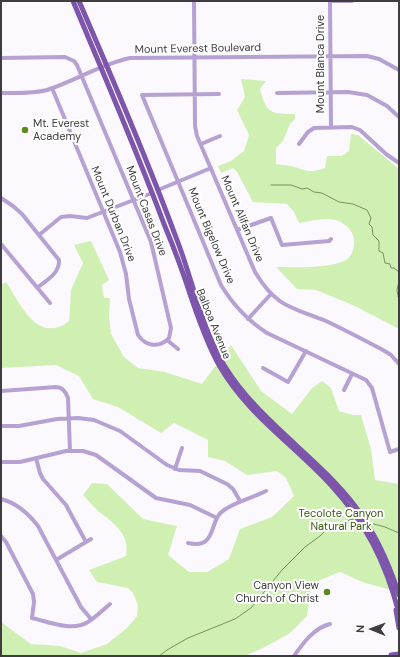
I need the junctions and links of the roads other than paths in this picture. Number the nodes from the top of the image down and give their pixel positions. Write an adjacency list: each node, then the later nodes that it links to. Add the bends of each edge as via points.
1 (73, 1): 10 (main road, Balboa Avenue)
2 (79, 1): 9 (main road, Balboa Avenue)
3 (194, 1): 8 (street, Mount Alifan Drive)
4 (330, 1): 5 (street); 6 (street, Mount Blanca Drive)
5 (352, 1)
6 (329, 56): 8 (street, Mount Everest Boulevard); 11 (street, Mount Everest Boulevard, via 379,58); 16 (street, Mount Blanca Drive)
7 (1, 58): 12 (street, Mount Casas Drive, via 65,57 74,61)
8 (194, 58): 9 (street, Mount Everest Boulevard, via 130,58); 17 (street, Mount Alifan Drive)
9 (106, 65): 10 (street, Mount Everest Boulevard); 28 (main road, Balboa Avenue)
10 (101, 68): 12 (street, Mount Everest Boulevard); 27 (main road, Balboa Avenue)
11 (399, 70)
12 (82, 76): 13 (street, Mount Everest Boulevard); 31 (street, Mount Casas Drive)
13 (52, 88): 14 (street, Mount Everest Boulevard, via 28,93); 33 (street, Mount Durban Drive)
14 (1, 93)
15 (277, 93): 16 (street)
16 (330, 93): 19 (street, via 367,95 387,106); 20 (street, Mount Blanca Drive)
17 (195, 94): 18 (street); 22 (street, Mount Alifan Drive, via 195,126); 26 (street, Mount Bigelow Drive, via 142,95)
18 (219, 94)
19 (399, 117)
20 (331, 128): 23 (street, via 312,129); 24 (street, via 352,127 360,130)
21 (220, 136): 22 (street)
22 (201, 144): 25 (street, Mount Alifan Drive)
23 (299, 144)
24 (399, 163)
25 (211, 168): 26 (street); 34 (street, Mount Alifan Drive)
26 (179, 182): 28 (street); 41 (street, Mount Bigelow Drive, via 221,285)
27 (149, 184): 28 (main road); 29 (main road, Balboa Avenue)
28 (158, 190): 32 (main road, Balboa Avenue)
29 (152, 193): 31 (street); 32 (main road); 67 (main road, Balboa Avenue, via 211,352 220,367 245,401 350,507 378,552)
30 (1, 198): 35 (street, via 22,214)
31 (134, 200): 33 (street); 42 (street, Mount Casas Drive, via 155,257 171,328)
32 (164, 206): 67 (main road, Balboa Avenue, via 215,350 247,397 331,479 366,521 382,550)
33 (103, 213): 35 (street, via 87,218 61,217); 42 (street, Mount Durban Drive, via 123,263 129,299 140,339 151,345 160,345)
34 (237, 230): 36 (street, via 271,218 282,245); 39 (street, Mount Alifan Drive, via 255,272)
35 (39, 235): 38 (street, via 57,256 59,263 56,273)
36 (331, 239)
37 (1, 244): 38 (street)
38 (38, 288): 40 (street)
39 (271, 294): 41 (street); 45 (street, Mount Alifan Drive, via 288,307 326,321 383,350)
40 (50, 303)
41 (248, 319): 44 (street, Mount Bigelow Drive, via 267,333)
42 (167, 340): 43 (street)
43 (178, 349)
44 (306, 351): 46 (street, via 288,382); 47 (street, Mount Bigelow Drive)
45 (399, 364)
46 (263, 368)
47 (352, 374): 48 (street); 53 (street, Mount Bigelow Drive, via 366,380 372,388 390,452)
48 (344, 390)
49 (1, 391): 50 (street, via 60,387 68,398)
50 (69, 418): 51 (street); 54 (street); 57 (street, via 94,420 113,427)
51 (1, 426)
52 (182, 448): 57 (street)
53 (399, 449)
54 (70, 450): 55 (street); 61 (street, via 96,455 156,498 190,505)
55 (36, 458): 56 (street, via 20,462); 64 (street, via 43,479 66,505)
56 (1, 462)
57 (175, 469): 60 (street, via 200,471 228,484)
58 (266, 491): 60 (street)
59 (1, 499): 66 (street, via 29,514)
60 (240, 501): 61 (street, via 224,510)
61 (217, 518): 65 (street, via 213,531 205,542 198,545)
62 (1, 536): 70 (street, via 33,594 32,618 69,626 79,625)
63 (91, 539): 64 (street)
64 (86, 542): 66 (street)
65 (188, 543)
66 (56, 560): 70 (street, via 81,607)
67 (397, 595): 69 (main road, Balboa Avenue); 72 (main road)
68 (110, 604): 70 (street)
69 (399, 613)
70 (91, 619)
71 (330, 624): 74 (street, via 312,634)
72 (399, 628)
73 (399, 654): 75 (main road, via 391,655)
74 (294, 656)
75 (396, 656)

